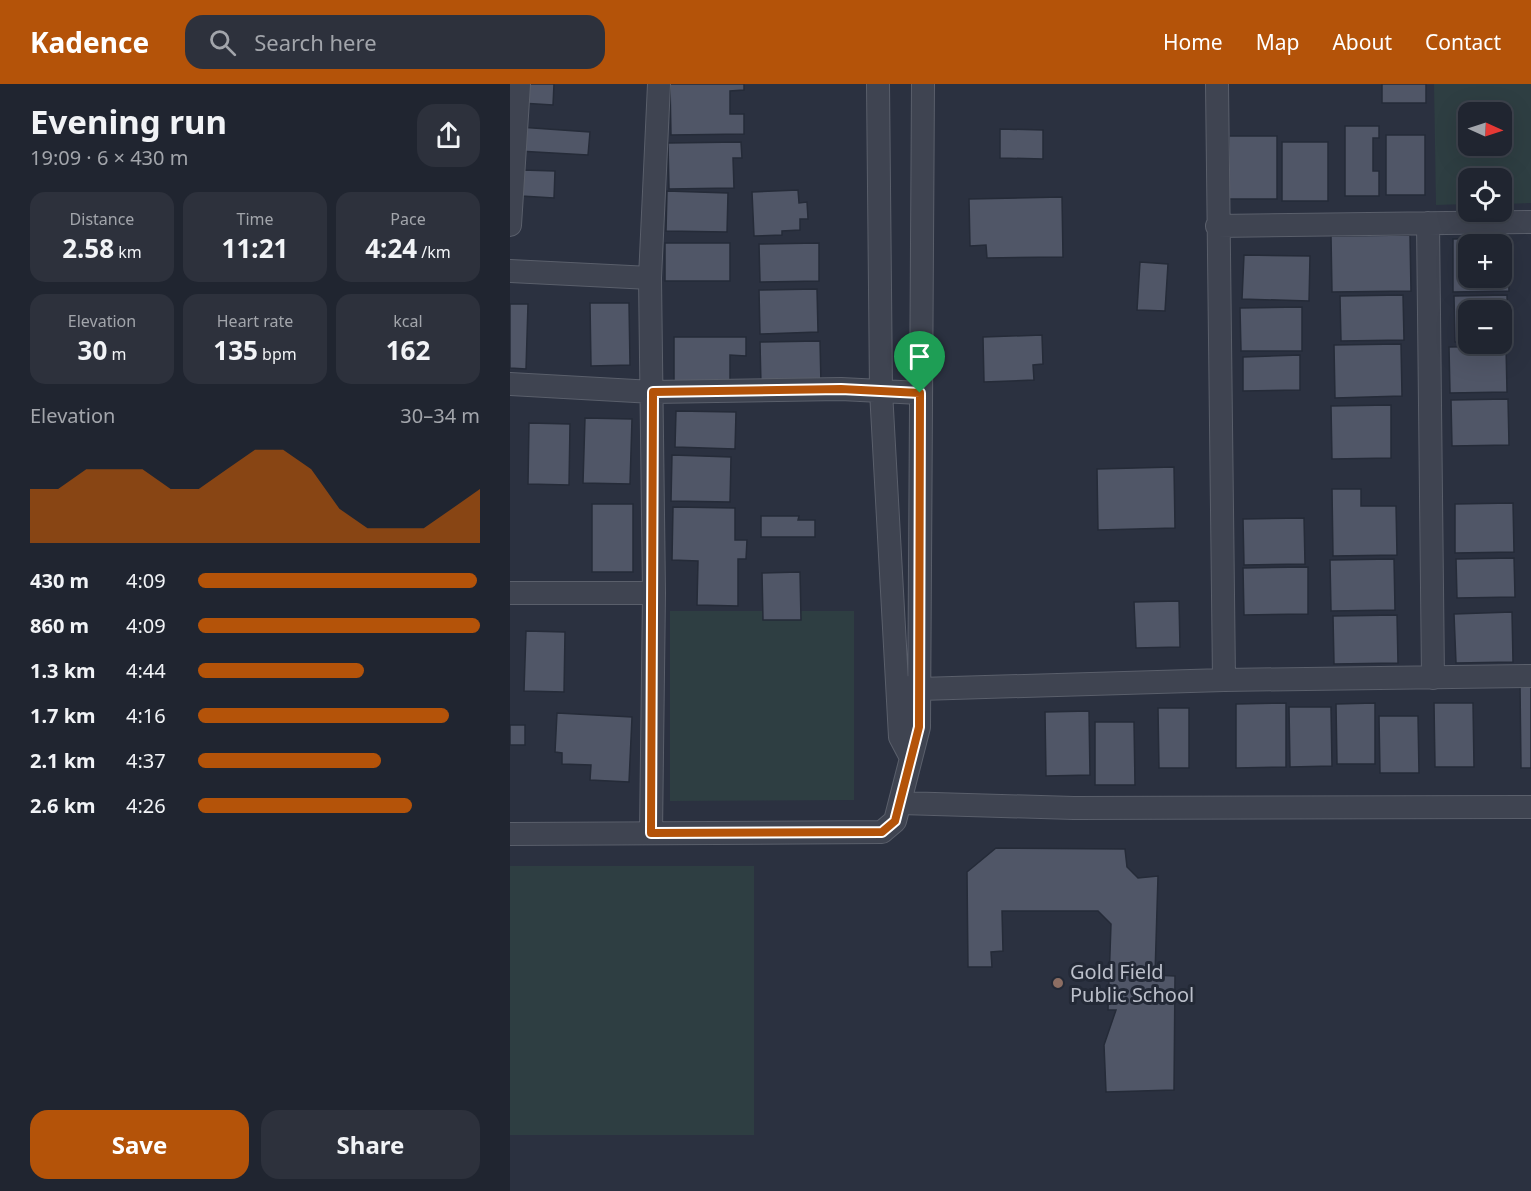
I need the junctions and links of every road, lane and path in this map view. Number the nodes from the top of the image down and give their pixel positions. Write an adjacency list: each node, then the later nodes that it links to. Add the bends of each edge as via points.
1 (519, 84): 8 (street)
2 (659, 84): 11 (street)
3 (878, 84): 13 (street)
4 (923, 84): 15 (street)
5 (1217, 84): 9 (street)
6 (1531, 222): 7 (street)
7 (1428, 223): 9 (street); 19 (street)
8 (510, 225)
9 (1217, 226): 20 (street)
10 (510, 271): 11 (street)
11 (651, 278): 14 (street)
12 (510, 384): 14 (street)
13 (881, 391): 14 (street); 15 (street); 21 (street)
14 (653, 392): 17 (street)
15 (920, 393): 21 (street)
16 (510, 593): 17 (street)
17 (654, 593): 24 (street)
18 (1531, 676): 19 (street)
19 (1432, 678): 20 (street)
20 (1224, 680): 21 (street)
21 (909, 687): 22 (street, via 900,738 910,756)
22 (901, 803): 23 (street, via 1074,808); 24 (street, via 895,821 882,832)
23 (1531, 807)
24 (651, 833): 25 (street)
25 (510, 834)

